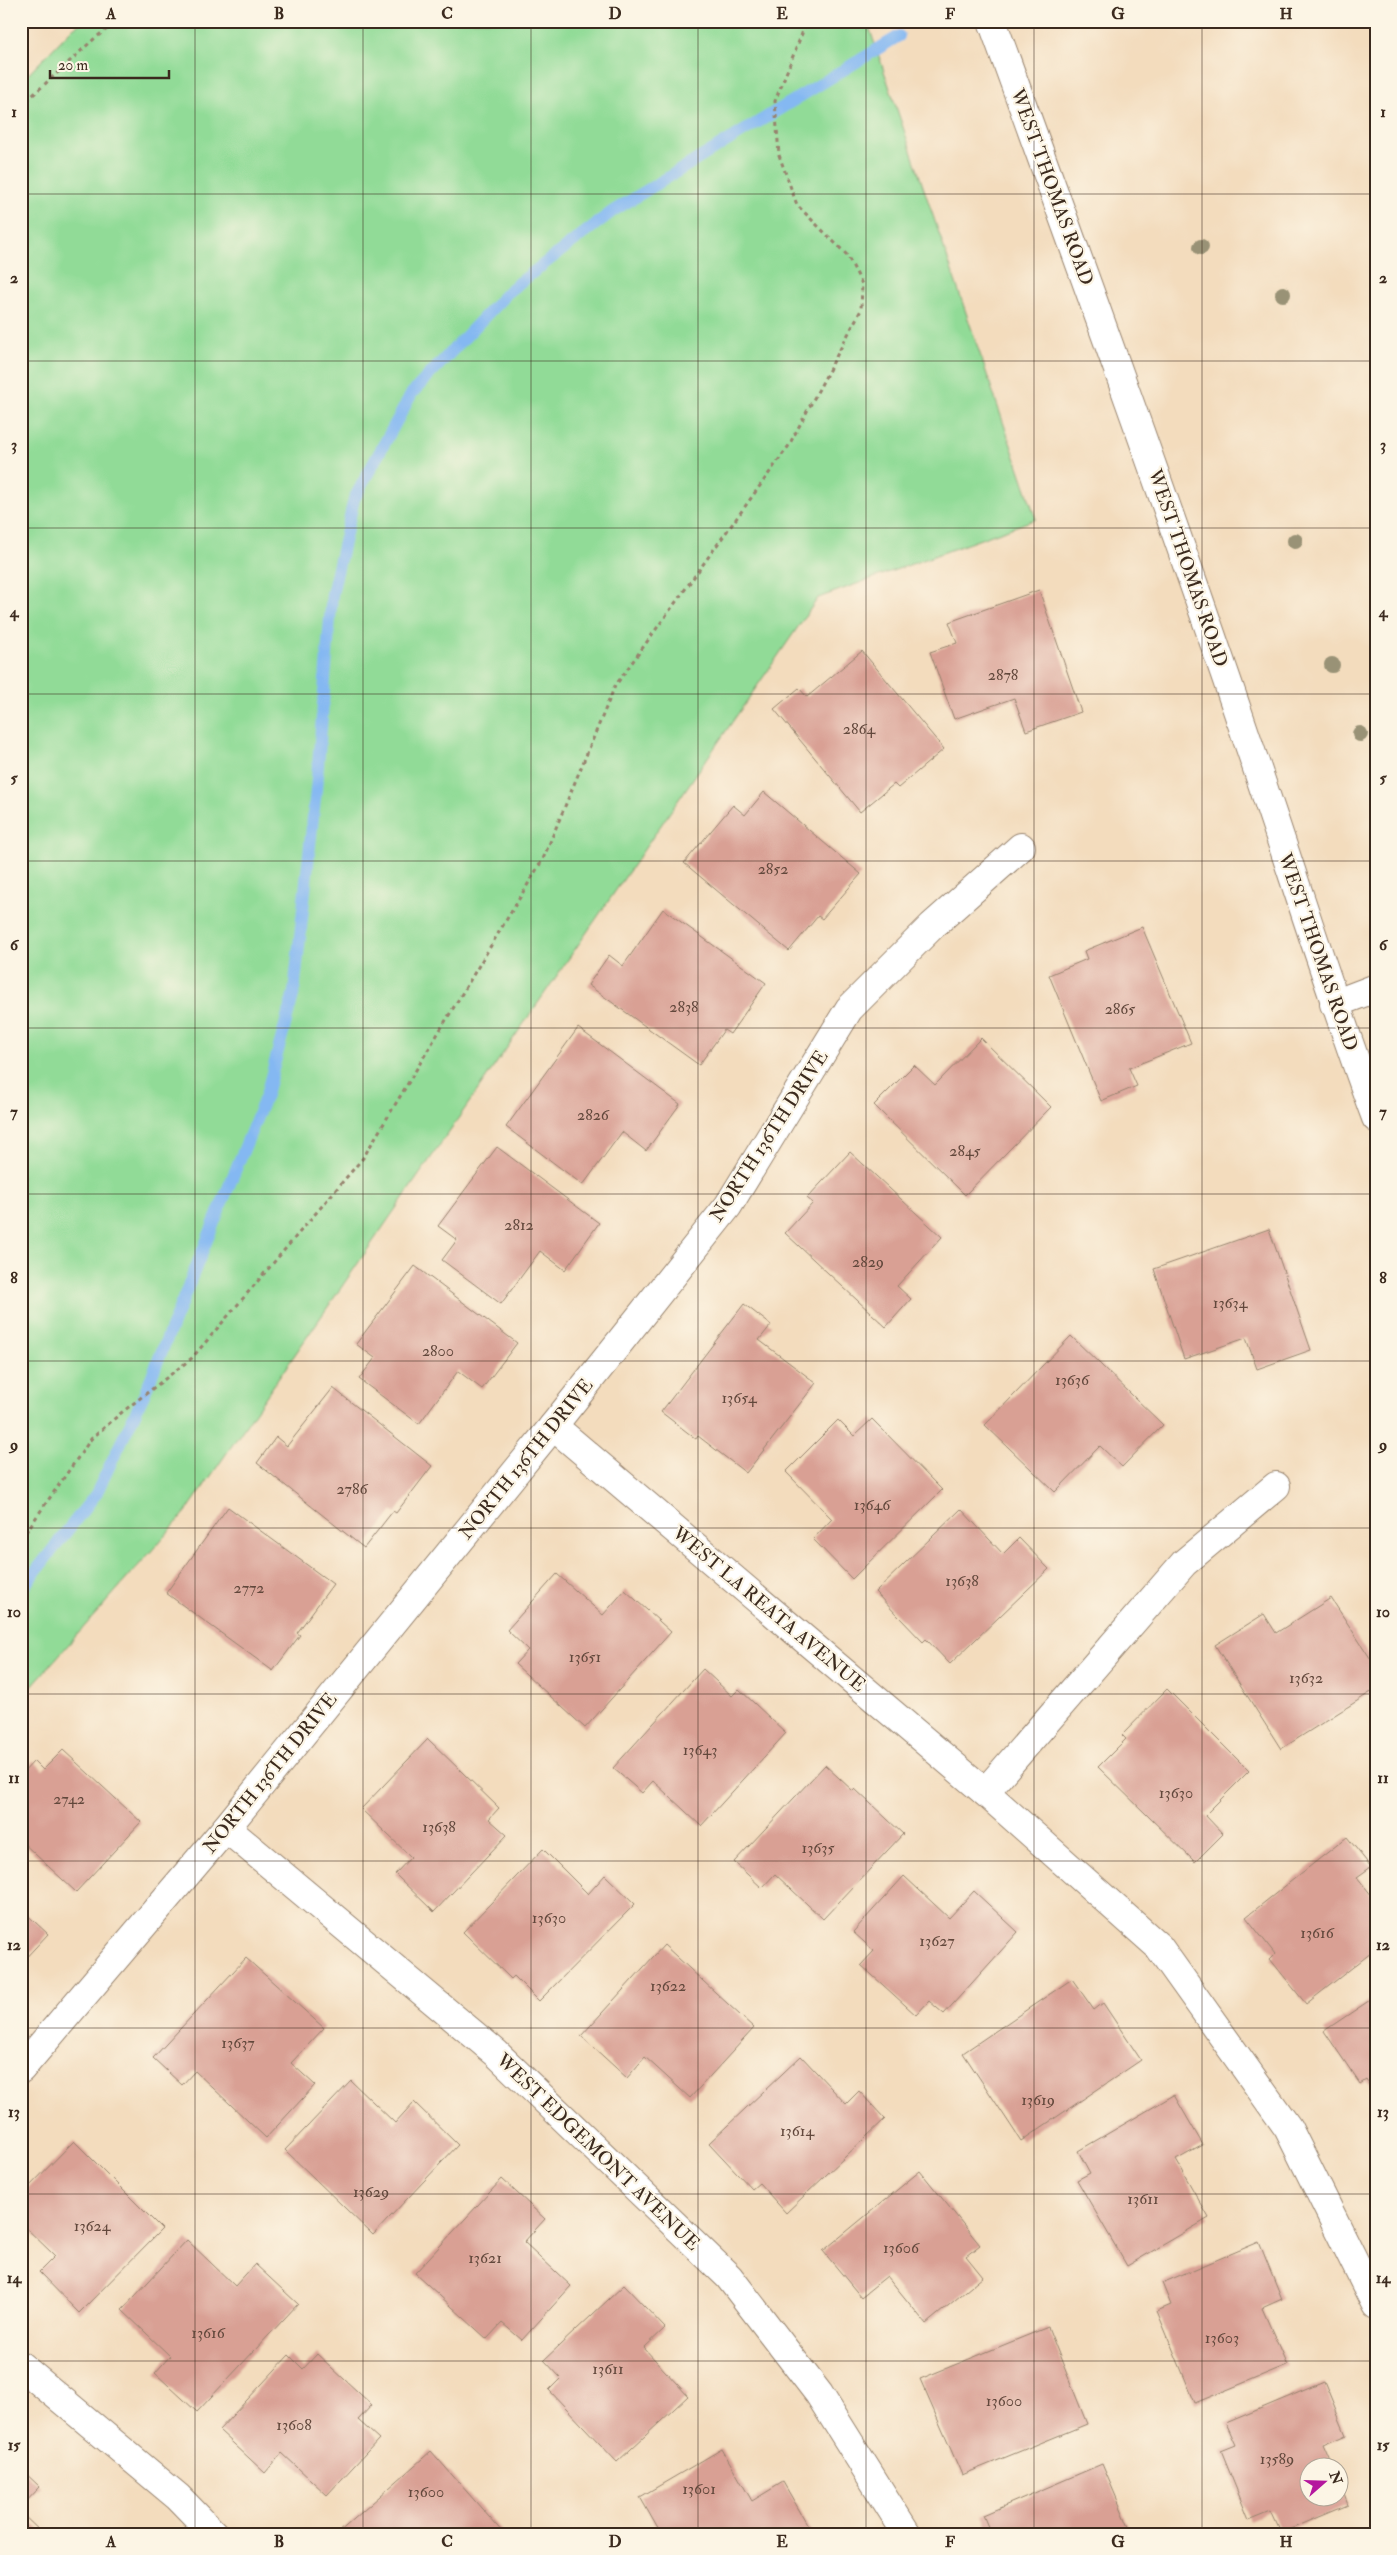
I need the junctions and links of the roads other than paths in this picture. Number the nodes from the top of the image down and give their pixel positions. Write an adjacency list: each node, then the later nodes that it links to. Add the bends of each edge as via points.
1 (992, 21): 4 (street, WEST THOMAS ROAD, via 1129,399)
2 (1021, 847): 6 (street, NORTH 136TH DRIVE, via 932,926 849,1009 728,1206)
3 (1376, 988): 4 (street)
4 (1334, 1004): 5 (street, WEST THOMAS ROAD)
5 (1376, 1118)
6 (554, 1426): 8 (street, WEST LA REATA AVENUE); 9 (street, NORTH 136TH DRIVE)
7 (1276, 1486): 8 (street, via 1184,1563)
8 (986, 1792): 11 (street, WEST LA REATA AVENUE, via 1159,1947 1288,2128)
9 (226, 1828): 10 (street, NORTH 136TH DRIVE); 14 (street, WEST EDGEMONT AVENUE, via 496,2053 729,2277 819,2394)
10 (21, 2069)
11 (1376, 2305)
12 (21, 2366): 13 (street, via 178,2497)
13 (214, 2534)
14 (907, 2534)

